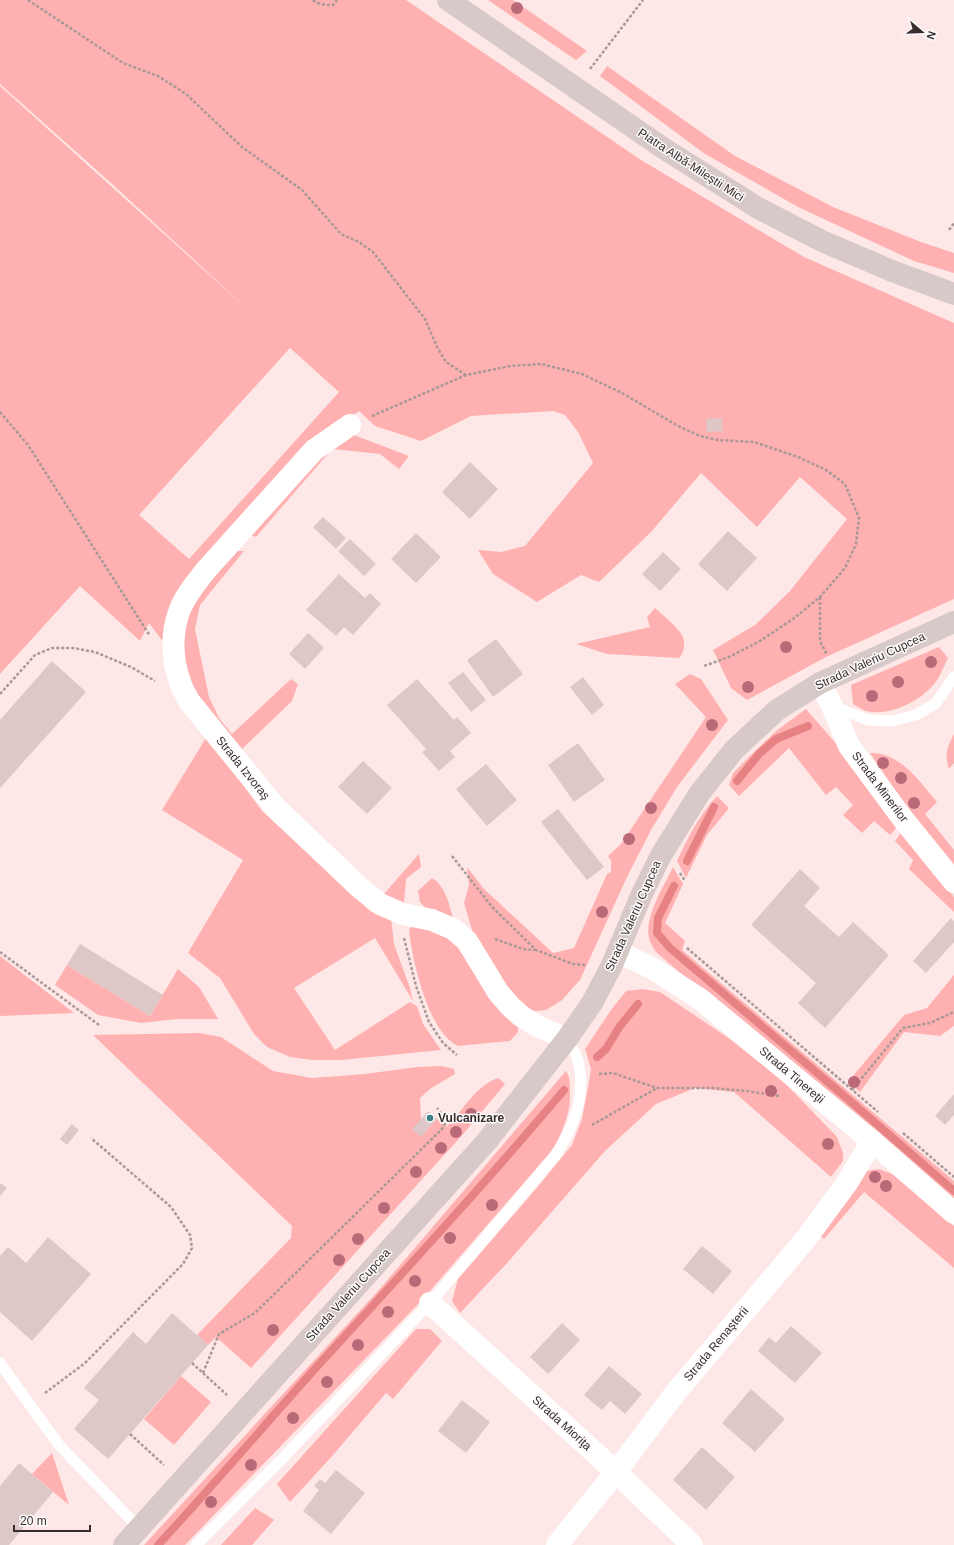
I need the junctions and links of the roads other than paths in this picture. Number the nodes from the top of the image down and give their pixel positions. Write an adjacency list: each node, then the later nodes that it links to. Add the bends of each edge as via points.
1 (448, 0): 2 (main road, Piatra Albă-Mileștii Mici, via 663,148 758,208 822,241)
2 (954, 294)
3 (350, 425): 10 (street, Strada Izvoraş, via 314,450 190,591 179,611 174,632 174,654 180,683 189,701 275,807 359,887 380,904 403,914 432,920 453,929 467,941 498,992 510,1006 537,1026)
4 (954, 622): 6 (main road, Strada Valeriu Cupcea)
5 (954, 677): 7 (lane, Strada Valeriu Cupcea, via 936,703 916,716 892,721 868,720)
6 (829, 679): 7 (street, Strada Minerilor); 9 (main road, Strada Valeriu Cupcea, via 777,710 734,750 711,778 660,857)
7 (832, 706): 8 (street, Strada Minerilor, via 849,746)
8 (954, 882)
9 (615, 960): 10 (main road, Strada Valeriu Cupcea, via 592,1003); 11 (street, Strada Tinereţii, via 652,968 700,999)
10 (567, 1039): 13 (lane, via 577,1057 581,1077 574,1120 565,1141); 16 (main road, Strada Valeriu Cupcea, via 487,1141)
11 (872, 1141): 12 (street, Strada Tinereţii); 15 (street, Strada Renaşterii, via 847,1183 805,1240 676,1392)
12 (954, 1213)
13 (430, 1303): 15 (street, Strada Mioriţa); 18 (lane, via 281,1460)
14 (0, 1363): 16 (lane, via 60,1444)
15 (616, 1472): 19 (street, Strada Renaşterii); 20 (street, Strada Mioriţa)
16 (139, 1528): 17 (main road, Strada Valeriu Cupcea)
17 (124, 1545)
18 (196, 1545)
19 (557, 1545)
20 (692, 1545)

